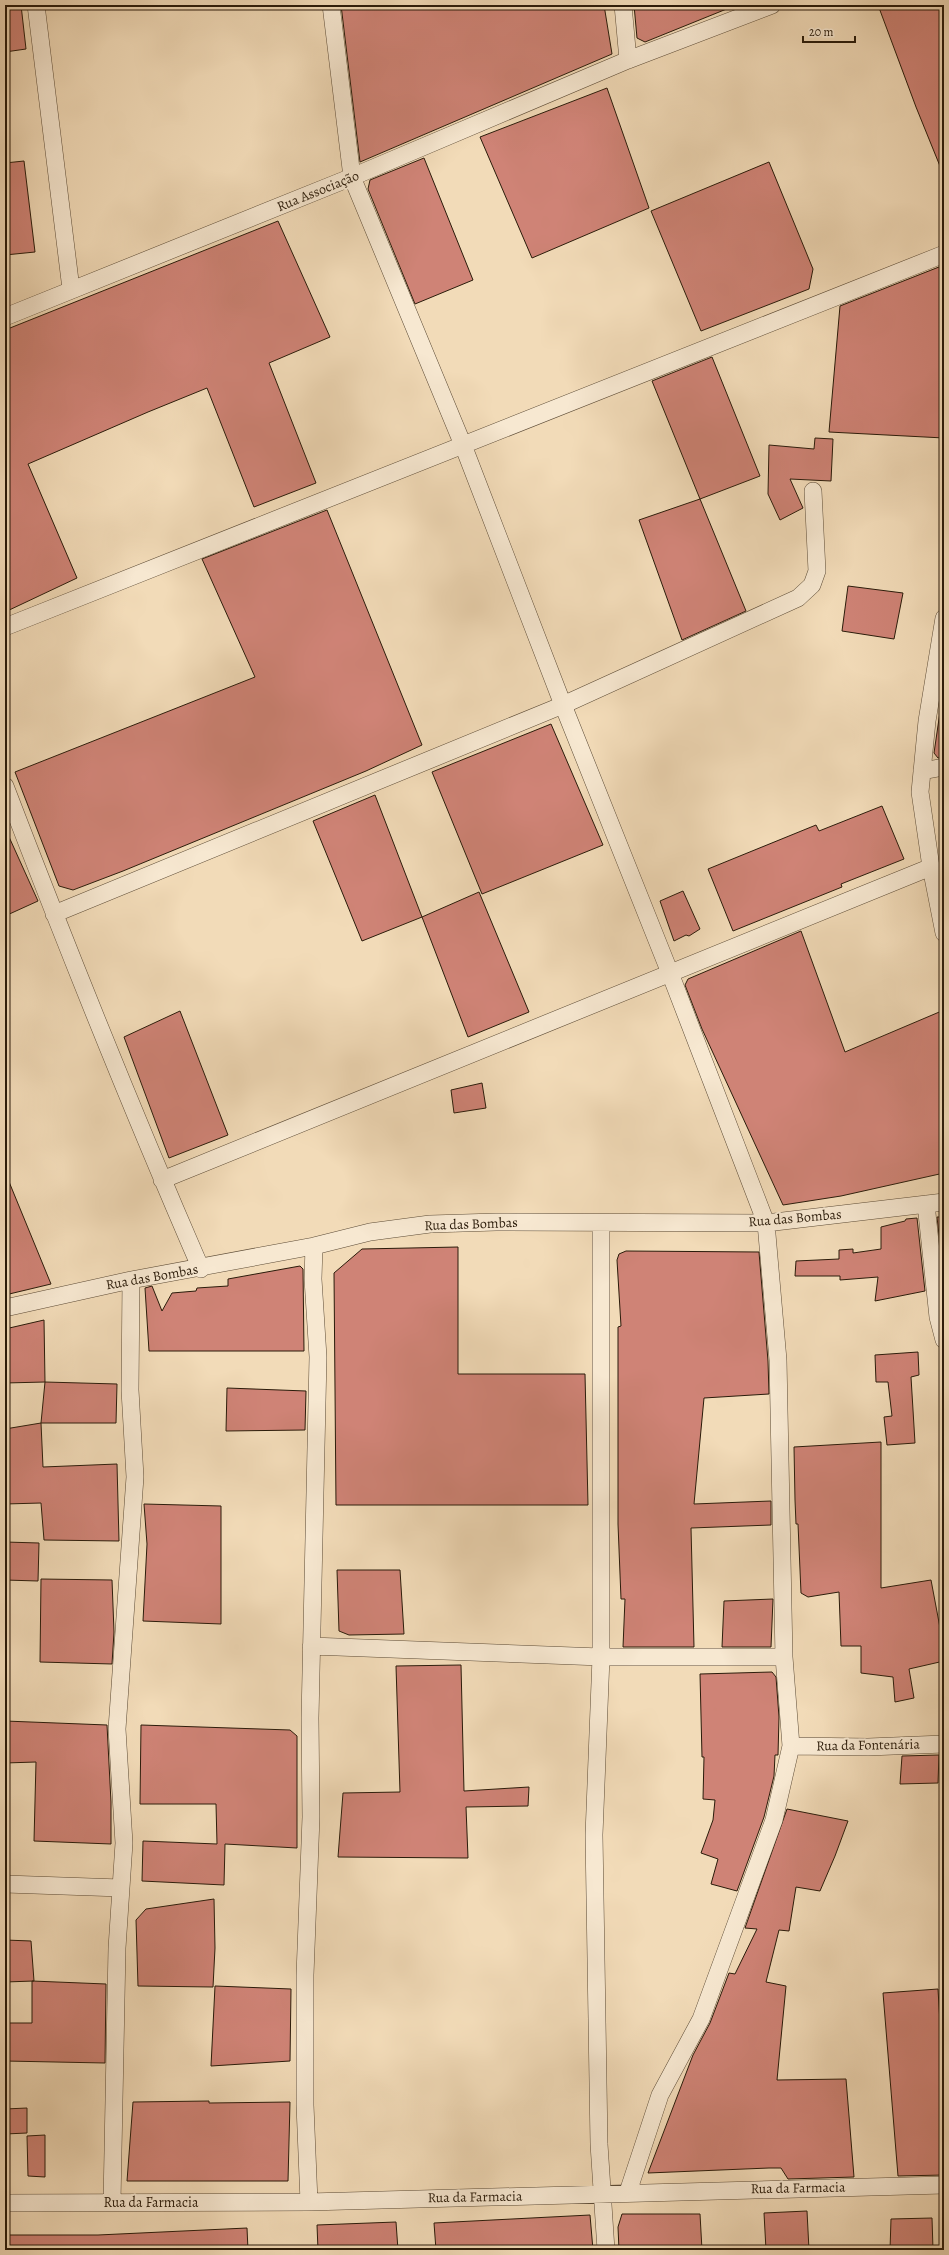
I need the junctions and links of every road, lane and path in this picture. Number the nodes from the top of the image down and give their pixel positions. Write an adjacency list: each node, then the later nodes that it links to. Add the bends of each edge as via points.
1 (36, 5): 8 (street)
2 (331, 5): 6 (street)
3 (623, 5): 5 (street)
4 (772, 5): 5 (street, Rua Associação)
5 (628, 60): 6 (street, Rua Associação)
6 (352, 177): 8 (street, Rua Associação); 10 (street)
7 (944, 254): 10 (street)
8 (71, 289): 9 (street, Rua Associação)
9 (5, 317)
10 (463, 445): 13 (street); 14 (street)
11 (814, 491): 14 (street, via 817,571 812,585 798,598)
12 (944, 618): 16 (street)
13 (5, 627)
14 (562, 705): 19 (street); 21 (street)
15 (944, 767): 16 (street)
16 (922, 771): 18 (street, via 920,792)
17 (5, 786): 19 (street)
18 (931, 867): 20 (street); 21 (street)
19 (54, 914): 22 (street)
20 (944, 933)
21 (670, 973): 22 (street); 25 (street)
22 (162, 1180): 28 (street)
23 (944, 1202): 24 (street, Rua das Bombas)
24 (926, 1204): 25 (street, Rua das Bombas); 31 (street, via 938,1317)
25 (766, 1223): 26 (street, Rua das Bombas); 34 (street, via 779,1383)
26 (601, 1224): 27 (street, Rua das Bombas, via 430,1224 370,1232); 33 (street)
27 (314, 1246): 28 (street, Rua das Bombas); 32 (street, via 313,1279 318,1357)
28 (201, 1268): 29 (street, Rua das Bombas)
29 (131, 1280): 30 (street, Rua das Bombas); 38 (street, via 130,1390 135,1477 117,1729 124,1843)
30 (5, 1308)
31 (944, 1340)
32 (311, 1646): 33 (street); 43 (street, via 311,1817 305,1975 305,2105)
33 (601, 1657): 34 (street); 41 (street, via 594,1835)
34 (784, 1658): 36 (street)
35 (944, 1744): 36 (street, Rua da Fontenária, via 868,1747)
36 (791, 1746): 40 (street, via 774,1820 701,2019 660,2095)
37 (5, 1884): 38 (street)
38 (121, 1888): 42 (street)
39 (944, 2184): 40 (street, Rua da Farmacia)
40 (628, 2192): 41 (street, Rua da Farmacia)
41 (601, 2194): 43 (street, Rua da Farmacia); 45 (street)
42 (112, 2202): 43 (street, Rua da Farmacia); 44 (street, Rua da Farmacia)
43 (309, 2202)
44 (5, 2203)
45 (606, 2250)

